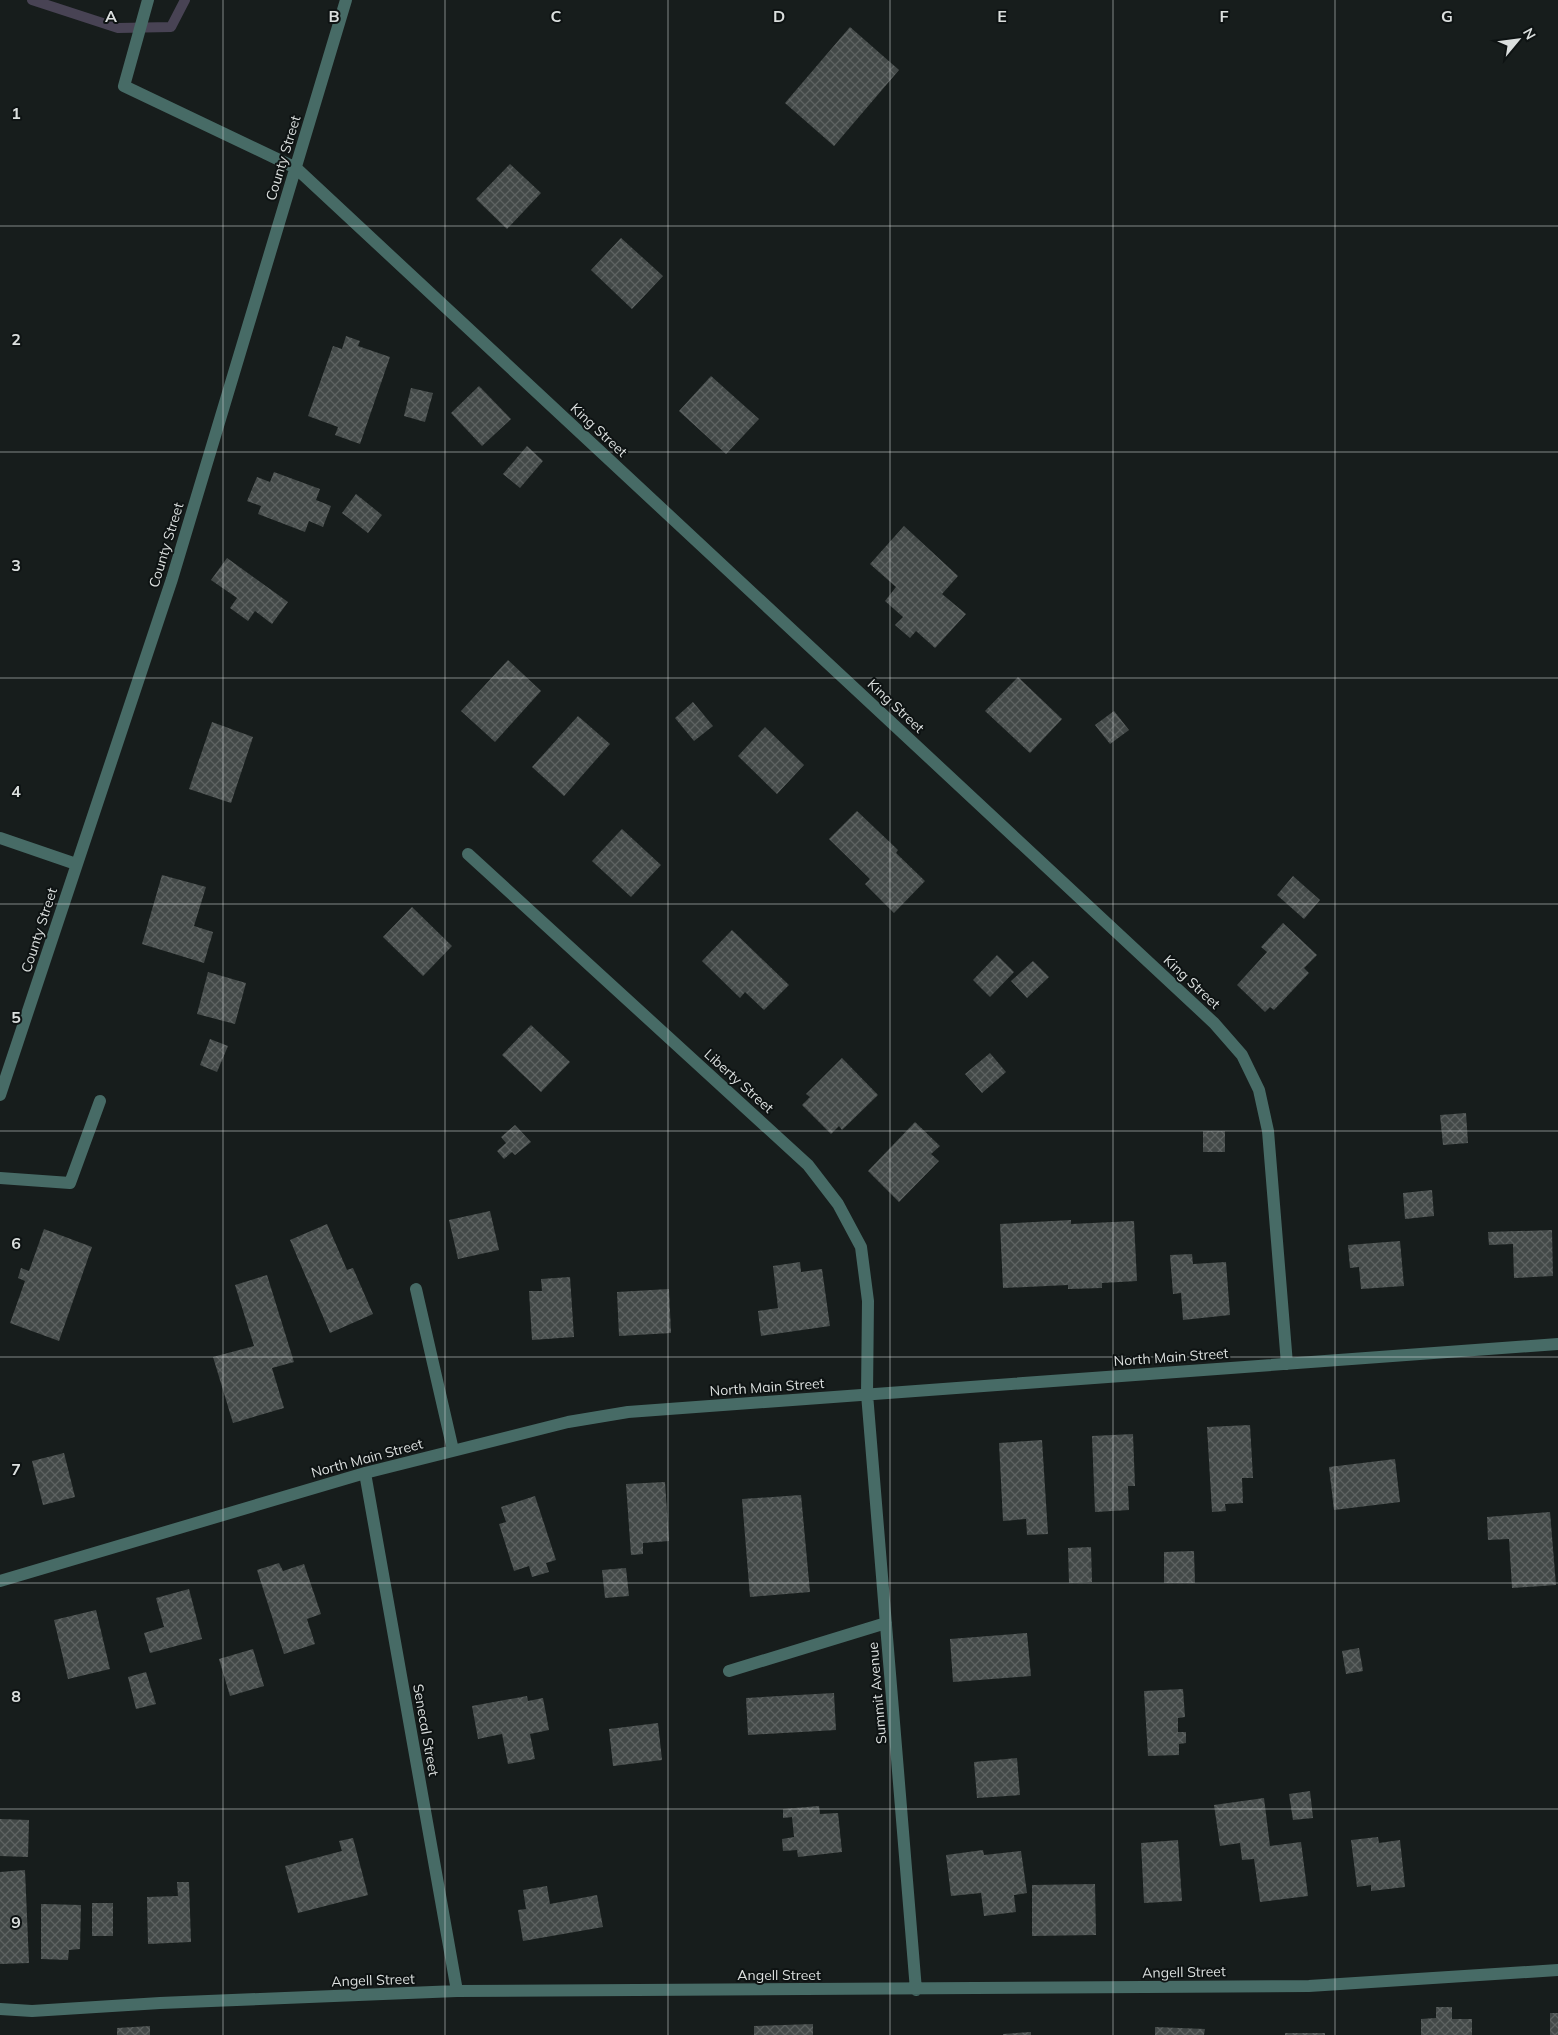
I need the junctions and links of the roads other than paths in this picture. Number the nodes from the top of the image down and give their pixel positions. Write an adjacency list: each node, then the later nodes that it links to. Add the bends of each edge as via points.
1 (346, 0): 3 (street, County Street)
2 (147, 1): 3 (street, King Street, via 124,86)
3 (296, 168): 6 (street, County Street, via 172,579); 12 (street, King Street, via 1214,1023 1242,1055 1259,1090 1268,1131)
4 (0, 838): 6 (street)
5 (468, 854): 13 (street, Liberty Street, via 808,1165 838,1204 861,1247 868,1302)
6 (76, 864): 7 (street, County Street)
7 (0, 1095)
8 (100, 1101): 9 (street, via 70,1184)
9 (0, 1178)
10 (416, 1289): 14 (street)
11 (1558, 1344): 12 (street, North Main Street)
12 (1287, 1364): 13 (street, North Main Street)
13 (868, 1394): 14 (street, North Main Street, via 628,1412 568,1422); 17 (street, Summit Avenue)
14 (453, 1450): 15 (street, North Main Street)
15 (365, 1473): 16 (street, North Main Street); 21 (street, Senecal Street)
16 (0, 1581)
17 (886, 1623): 18 (street); 20 (street, Summit Avenue)
18 (729, 1671)
19 (1558, 1970): 20 (street, Angell Street, via 1309,1986)
20 (916, 1990): 21 (street, Angell Street)
21 (456, 1992): 22 (street, Angell Street, via 160,2003 32,2012)
22 (0, 2009)

